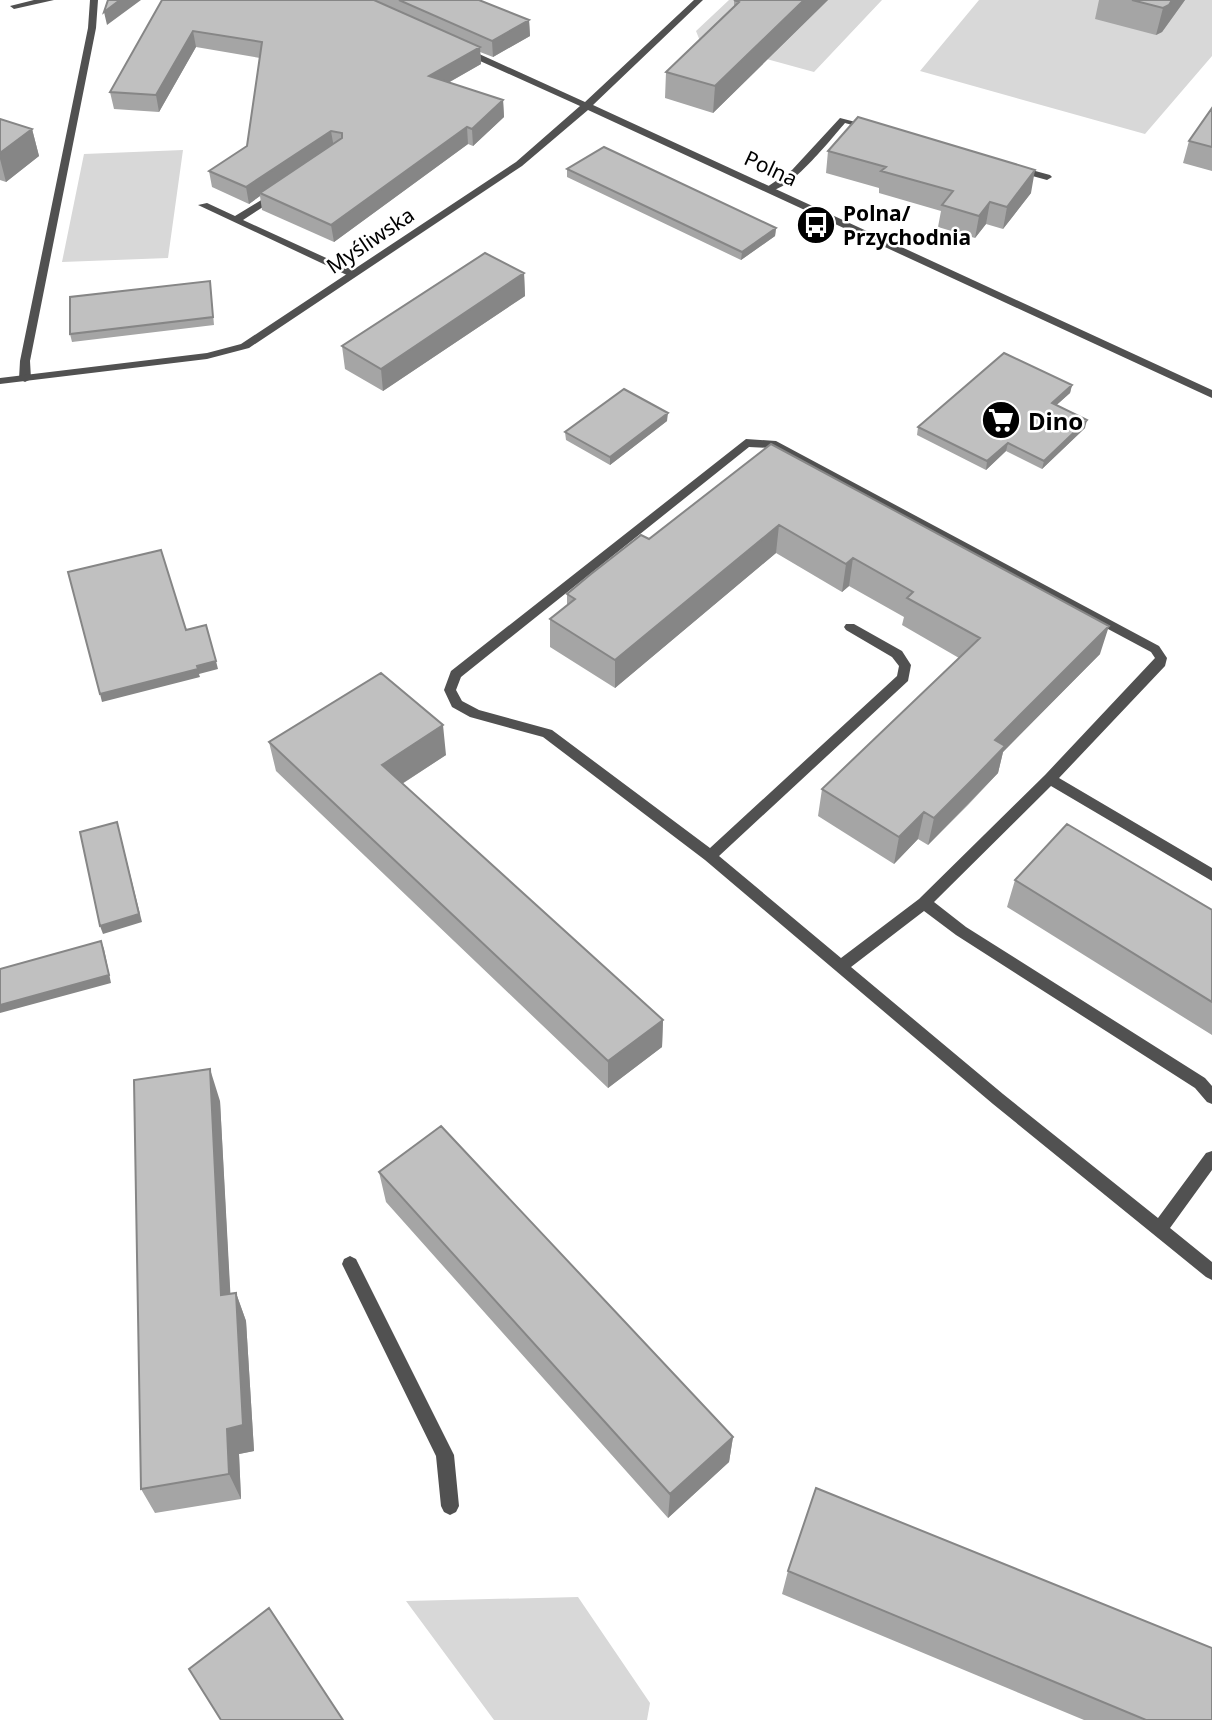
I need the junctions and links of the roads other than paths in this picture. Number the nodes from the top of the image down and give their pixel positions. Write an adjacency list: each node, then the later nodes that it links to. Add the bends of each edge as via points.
1 (50, 0): 4 (street)
2 (94, 0): 15 (street)
3 (699, 0): 6 (street, Myśliwska)
4 (14, 6)
5 (448, 43): 6 (street, Polna)
6 (586, 106): 10 (street, Polna); 14 (street, Myśliwska, via 519,164)
7 (881, 130): 10 (street, via 843,120 795,172)
8 (1008, 166): 9 (street)
9 (1046, 177)
10 (771, 189): 17 (street, Polna)
11 (282, 190): 13 (street)
12 (203, 205): 13 (street)
13 (236, 220): 14 (street)
14 (353, 274): 15 (street, Myśliwska, via 261,336 227,352)
15 (25, 379): 16 (street, Myśliwska)
16 (0, 382)
17 (1212, 394)
18 (850, 627): 20 (street, via 897,654 905,665 903,678)
19 (1050, 779): 20 (street, via 1160,663 1159,654 772,444 746,443 456,674 450,690 457,704 475,714 547,733); 21 (street); 22 (street)
20 (710, 856): 23 (street)
21 (1212, 875)
22 (924, 903): 23 (street); 24 (street, via 1200,1083)
23 (840, 967): 26 (street)
24 (1212, 1097)
25 (1212, 1158): 26 (street)
26 (1159, 1229): 28 (street)
27 (350, 1264): 29 (street, via 444,1455)
28 (1212, 1272)
29 (450, 1506)

